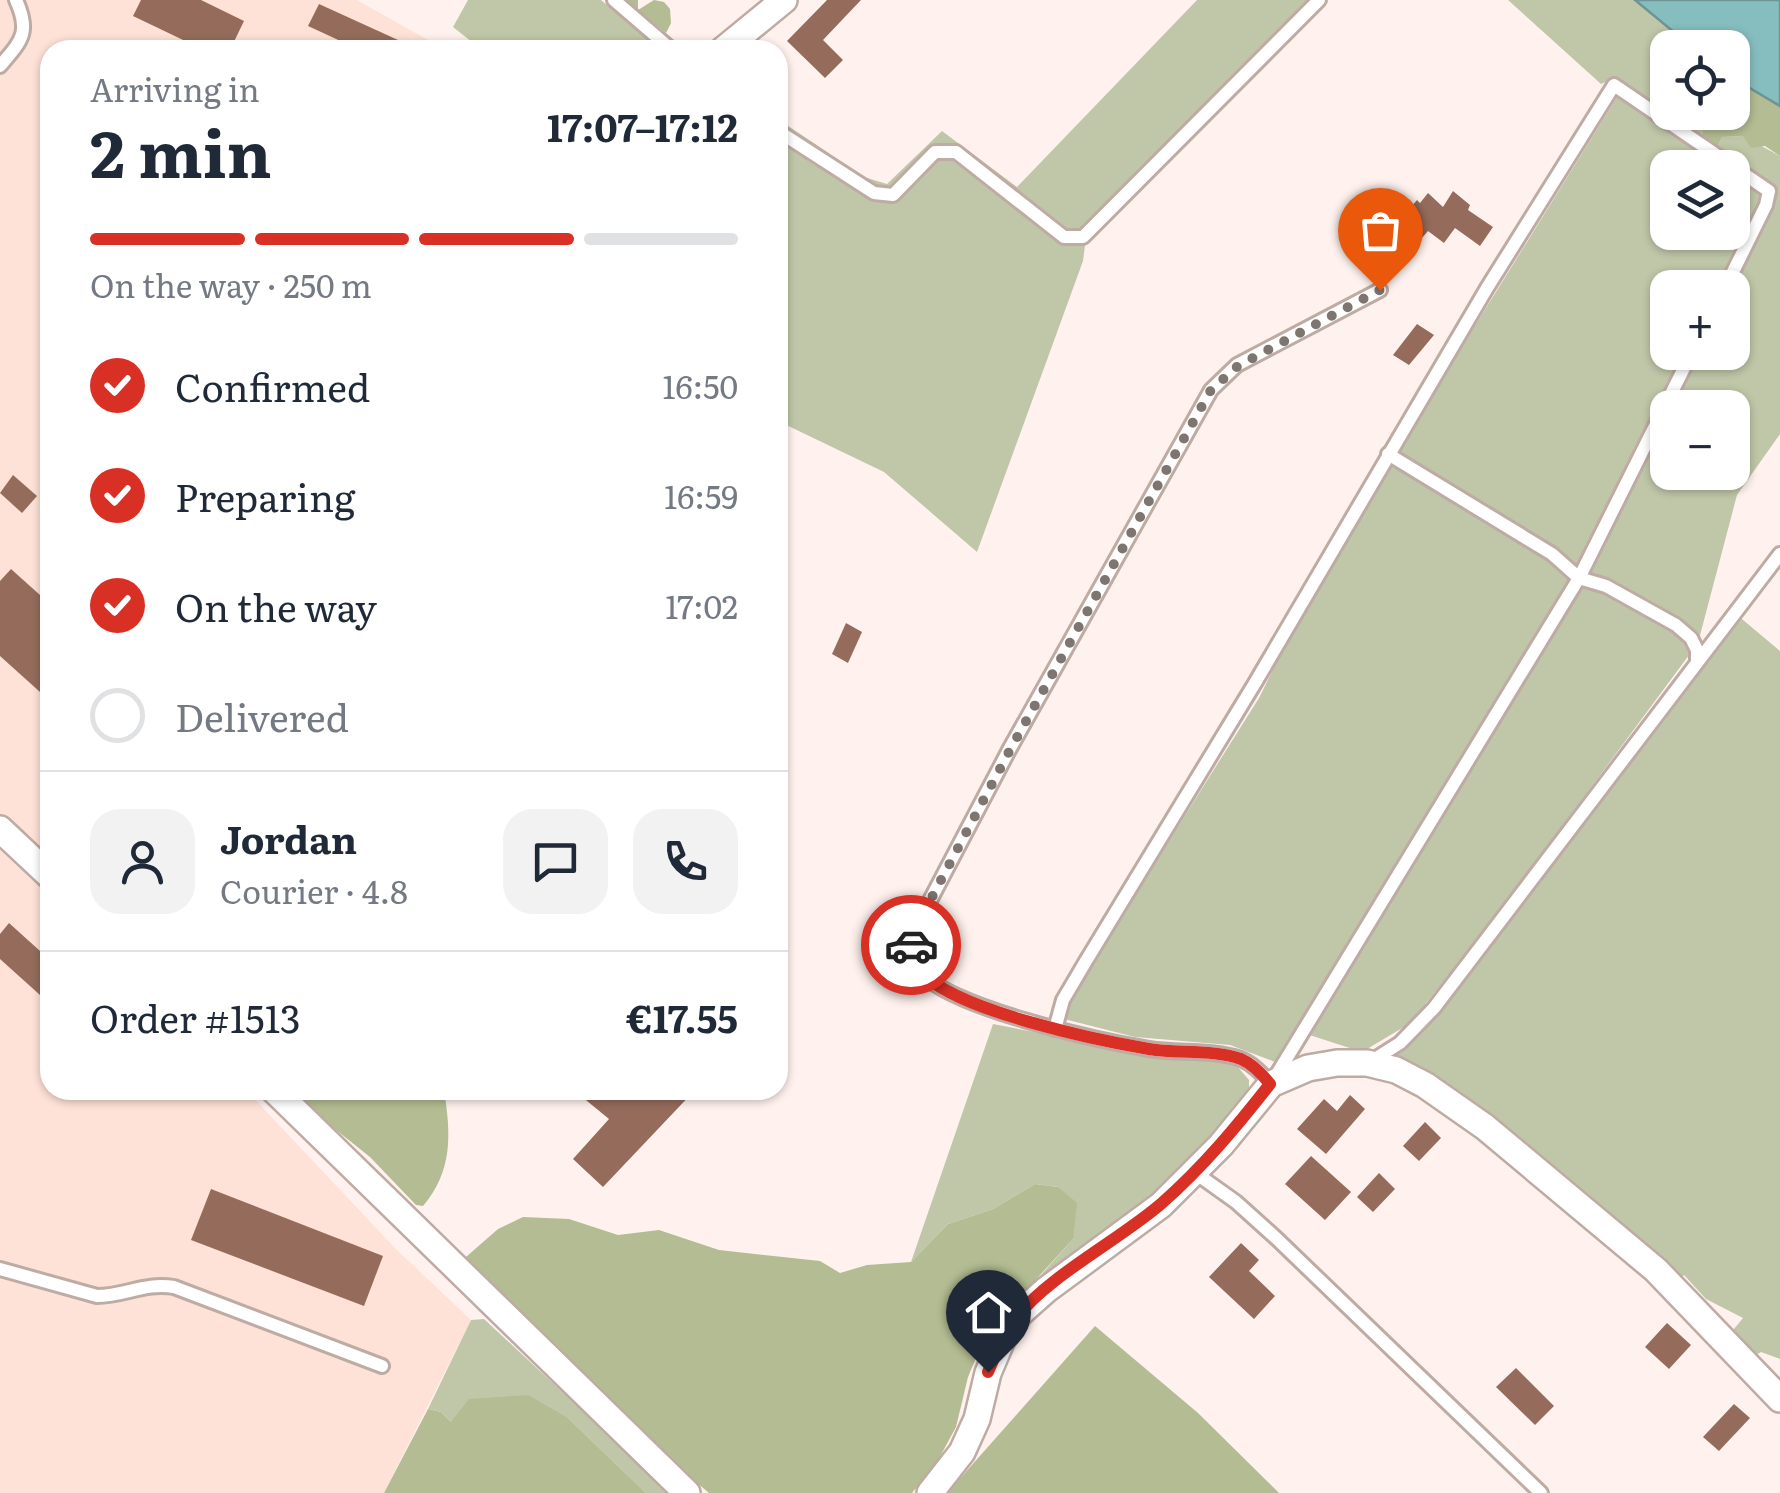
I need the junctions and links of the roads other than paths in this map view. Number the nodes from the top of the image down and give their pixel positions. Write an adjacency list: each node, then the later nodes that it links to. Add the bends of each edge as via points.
1 (16, 0): 7 (lane, via 25,28)
2 (614, 0): 5 (lane)
3 (784, 0): 6 (street)
4 (1319, 0): 8 (lane, via 1083,238 1064,237 956,152 935,152 893,195 874,192)
5 (660, 40)
6 (734, 40)
7 (0, 66)
8 (788, 138)
9 (1734, 270): 12 (lane, via 1769,192 1614,85)
10 (1380, 290): 18 (lane, via 1238,366 1211,390 914,931 912,956 932,982)
11 (1683, 370): 14 (lane)
12 (1388, 454): 14 (lane, via 1552,554); 18 (lane, via 1086,960)
13 (1780, 554): 15 (lane)
14 (1579, 578): 15 (lane, via 1676,624 1691,638); 20 (lane)
15 (1697, 661): 19 (lane, via 1434,1008 1400,1043)
16 (0, 830): 17 (street)
17 (40, 867)
18 (1055, 1029): 20 (lane, via 1152,1049 1225,1054 1246,1061)
19 (1368, 1063): 20 (street, via 1308,1068); 25 (street, via 1426,1085 1578,1202 1656,1270)
20 (1270, 1084): 22 (street)
21 (284, 1100): 26 (street)
22 (1194, 1172): 27 (street, via 1019,1314 988,1372 962,1452); 28 (lane, via 1276,1238)
23 (0, 1269): 24 (lane, via 98,1296 150,1284 174,1288)
24 (382, 1366)
25 (1780, 1399)
26 (687, 1493)
27 (930, 1493)
28 (1542, 1493)

